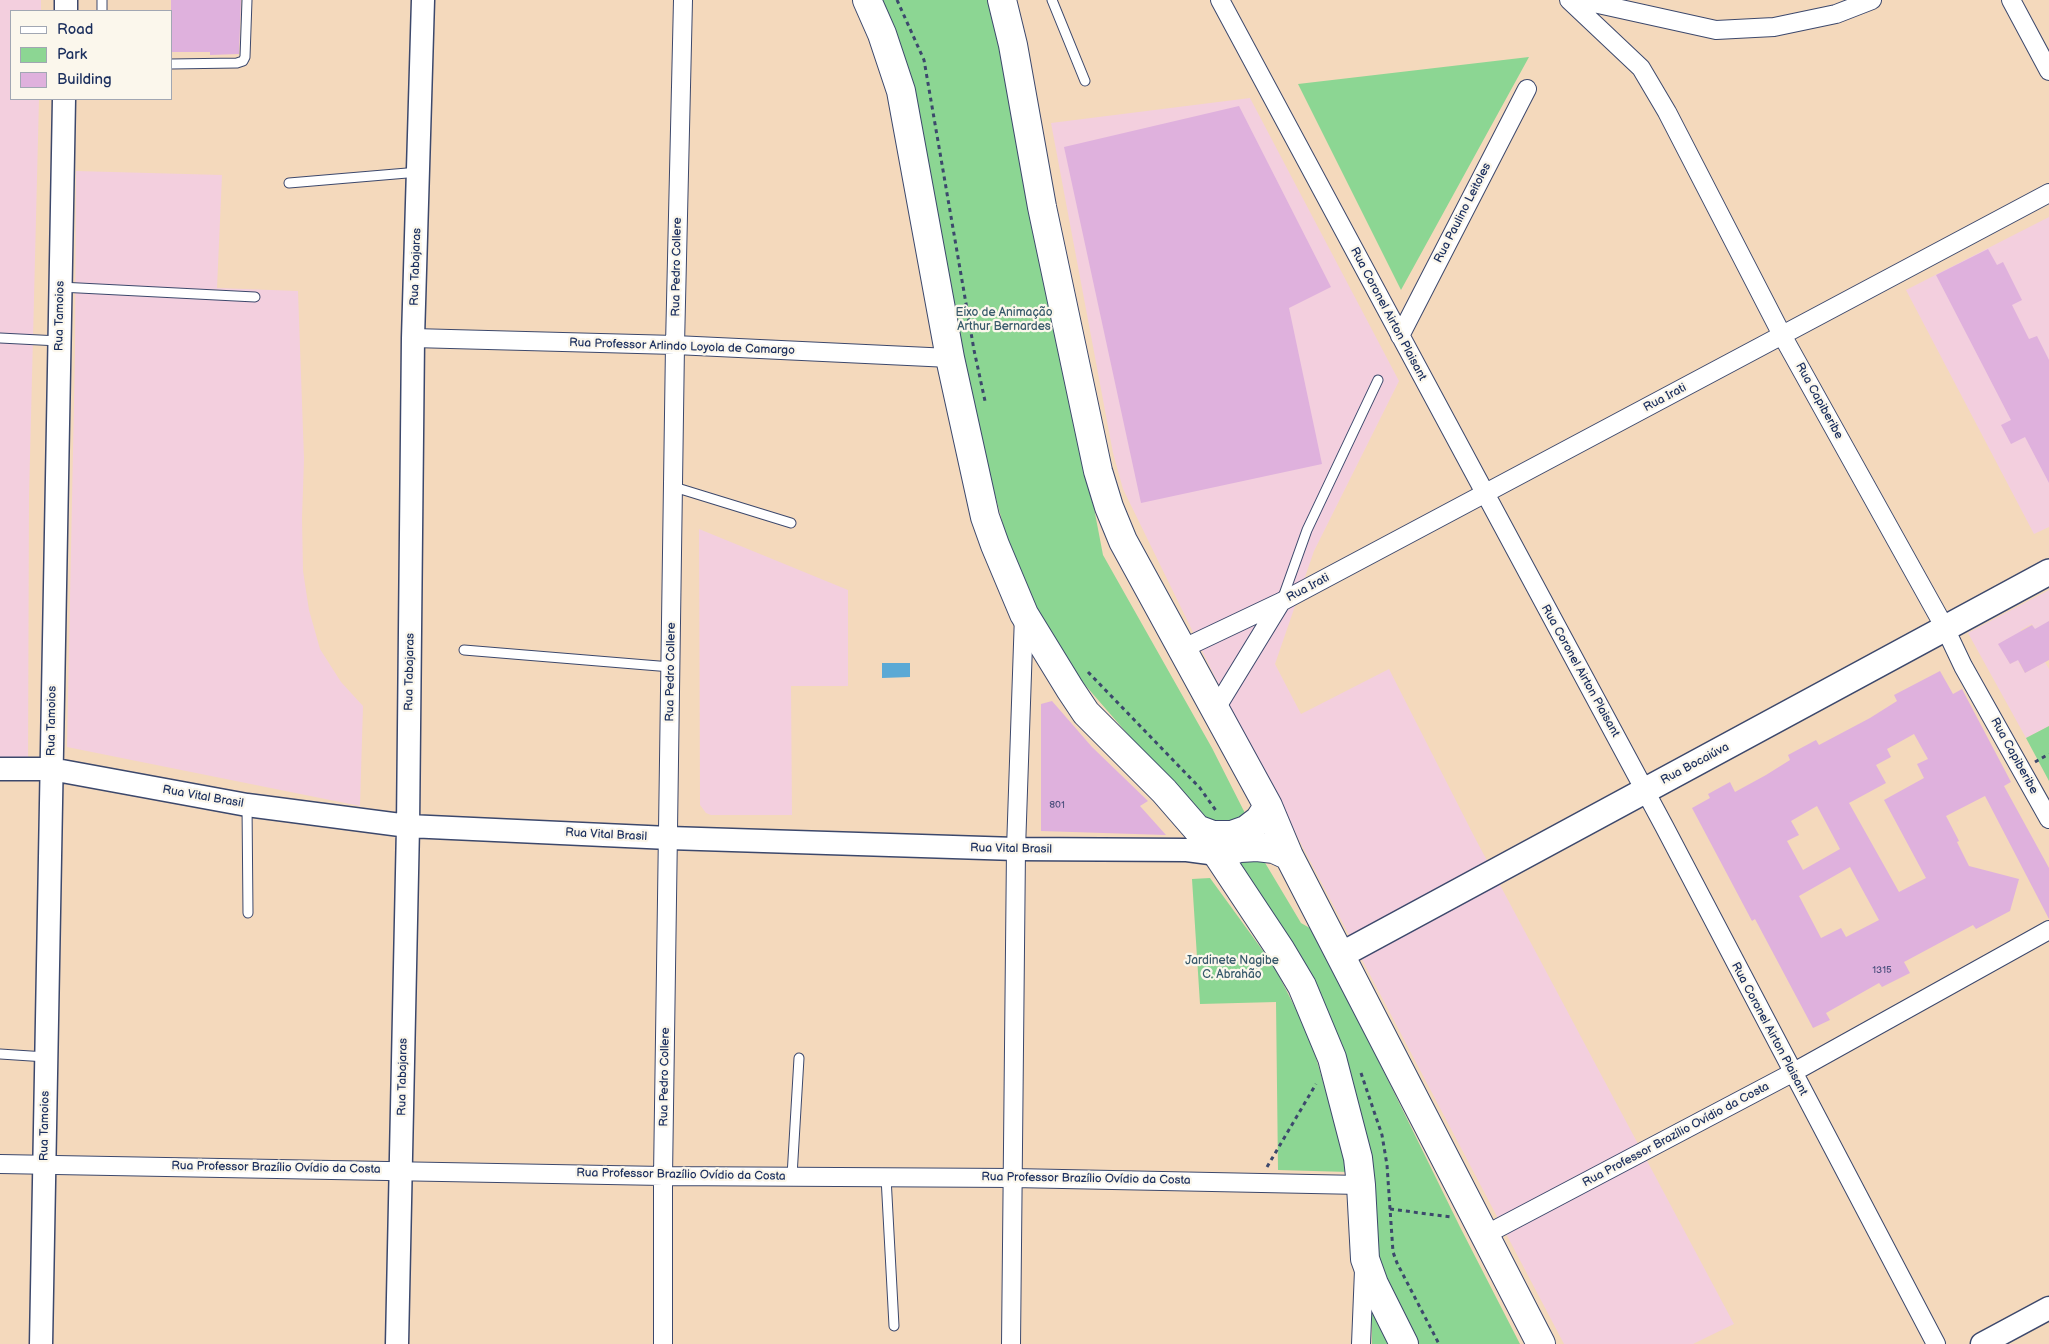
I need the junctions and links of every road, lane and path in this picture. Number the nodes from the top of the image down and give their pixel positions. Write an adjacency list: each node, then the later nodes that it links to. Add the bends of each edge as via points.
1 (247, 0): 13 (lane, via 243,60 237,63)
2 (423, 0): 18 (street, Rua Tabajaras)
3 (683, 0): 28 (street, Rua Pedro Collere)
4 (867, 0): 29 (main road, via 902,91)
5 (897, 0): 31 (path, via 924,60)
6 (1002, 0): 39 (main road, via 1098,471 1123,541)
7 (1052, 0): 15 (lane)
8 (1220, 0): 24 (street, Rua Coronel Airton Plaisant)
9 (1569, 0): 23 (street, Rua Capiberibe, via 1641,68)
10 (1580, 0): 11 (street, via 1716,30 1774,27 1836,14)
11 (1872, 0)
12 (2011, 0): 14 (street)
13 (172, 64)
14 (2049, 71)
15 (1085, 81)
16 (1527, 89): 24 (street, Rua Paulino Leitoles)
17 (64, 100): 21 (street, Rua Tamoios)
18 (419, 172): 19 (lane); 26 (street, Rua Tabajaras)
19 (289, 183)
20 (2049, 193): 23 (street, Rua Irati)
21 (60, 287): 22 (lane); 27 (street, Rua Tamoios)
22 (255, 297)
23 (1782, 335): 33 (street, Rua Irati); 38 (street, Rua Capiberibe)
24 (1400, 336): 33 (street, Rua Coronel Airton Plaisant)
25 (0, 338): 27 (lane)
26 (413, 338): 28 (street, Rua Professor Arlindo Loyola de Camargo); 51 (street, Rua Tabajaras)
27 (59, 341): 45 (street, Rua Tamoios)
28 (675, 345): 29 (street, Rua Professor Arlindo Loyola de Camargo); 32 (street, Rua Pedro Collere)
29 (950, 358): 37 (main road, via 985,518)
30 (1378, 380): 36 (lane, via 1307,530)
31 (986, 407)
32 (674, 487): 34 (lane); 41 (street, Rua Pedro Collere)
33 (1484, 494): 36 (street, Rua Irati); 46 (street, Rua Coronel Airton Plaisant)
34 (791, 523)
35 (2049, 572): 38 (main road, Rua Bocaiúva)
36 (1281, 602): 39 (street, Rua Irati); 43 (street, Rua Irati)
37 (1024, 614): 50 (main road, via 1086,712 1164,792); 53 (street)
38 (1945, 628): 46 (main road, Rua Bocaiúva); 49 (street, Rua Capiberibe, via 1962,666)
39 (1182, 649): 43 (main road)
40 (464, 650): 41 (lane)
41 (671, 667): 52 (street, Rua Pedro Collere)
42 (1086, 669): 50 (path, via 1200,788)
43 (1215, 710): 48 (main road)
44 (0, 769): 45 (street, Rua Vital Brasil)
45 (51, 770): 47 (street, Rua Vital Brasil); 60 (street, Rua Tamoios)
46 (1645, 791): 58 (main road, Rua Bocaiúva); 63 (street, Rua Coronel Airton Plaisant)
47 (247, 804): 51 (street, Rua Vital Brasil); 56 (lane)
48 (1268, 806): 50 (main road, via 1259,820 1232,835 1213,835); 55 (main road)
49 (2049, 819)
50 (1208, 822): 54 (main road)
51 (408, 826): 52 (street, Rua Vital Brasil); 66 (street, Rua Tabajaras)
52 (668, 838): 53 (street, Rua Vital Brasil); 67 (street, Rua Pedro Collere)
53 (1016, 849): 54 (street, Rua Vital Brasil, via 1187,850); 70 (street)
54 (1216, 854): 55 (main road, via 1257,847); 62 (main road, via 1302,986)
55 (1289, 856): 58 (main road)
56 (248, 913)
57 (2049, 930): 63 (street, Rua Professor Brazílio Ovídio da Costa)
58 (1341, 955): 73 (main road)
59 (0, 1054): 60 (lane)
60 (46, 1057): 65 (street, Rua Tamoios)
61 (799, 1058): 68 (lane)
62 (1332, 1058): 71 (path); 72 (main road, via 1358,1158)
63 (1792, 1073): 73 (street, Rua Professor Brazílio Ovídio da Costa); 84 (street, Rua Coronel Airton Plaisant)
64 (0, 1164): 65 (street, Rua Professor Brazílio Ovídio da Costa)
65 (45, 1164): 66 (street, Rua Professor Brazílio Ovídio da Costa); 77 (street, Rua Tamoios)
66 (401, 1170): 67 (street, Rua Professor Brazílio Ovídio da Costa); 78 (street, Rua Tabajaras)
67 (663, 1176): 68 (street, Rua Professor Brazílio Ovídio da Costa); 79 (street, Rua Pedro Collere)
68 (792, 1176): 69 (street, Rua Professor Brazílio Ovídio da Costa)
69 (886, 1177): 70 (street, Rua Professor Brazílio Ovídio da Costa); 76 (lane)
70 (1013, 1178): 71 (street, Rua Professor Brazílio Ovídio da Costa); 80 (street)
71 (1258, 1182): 72 (street, Rua Professor Brazílio Ovídio da Costa)
72 (1362, 1195): 73 (path); 74 (main road)
73 (1481, 1228): 83 (main road)
74 (1365, 1259): 81 (street); 82 (main road)
75 (2049, 1308): 85 (street)
76 (894, 1326)
77 (41, 1344)
78 (397, 1344)
79 (663, 1344)
80 (1011, 1344)
81 (1361, 1344)
82 (1404, 1344)
83 (1541, 1344)
84 (1936, 1344)
85 (1982, 1344)

